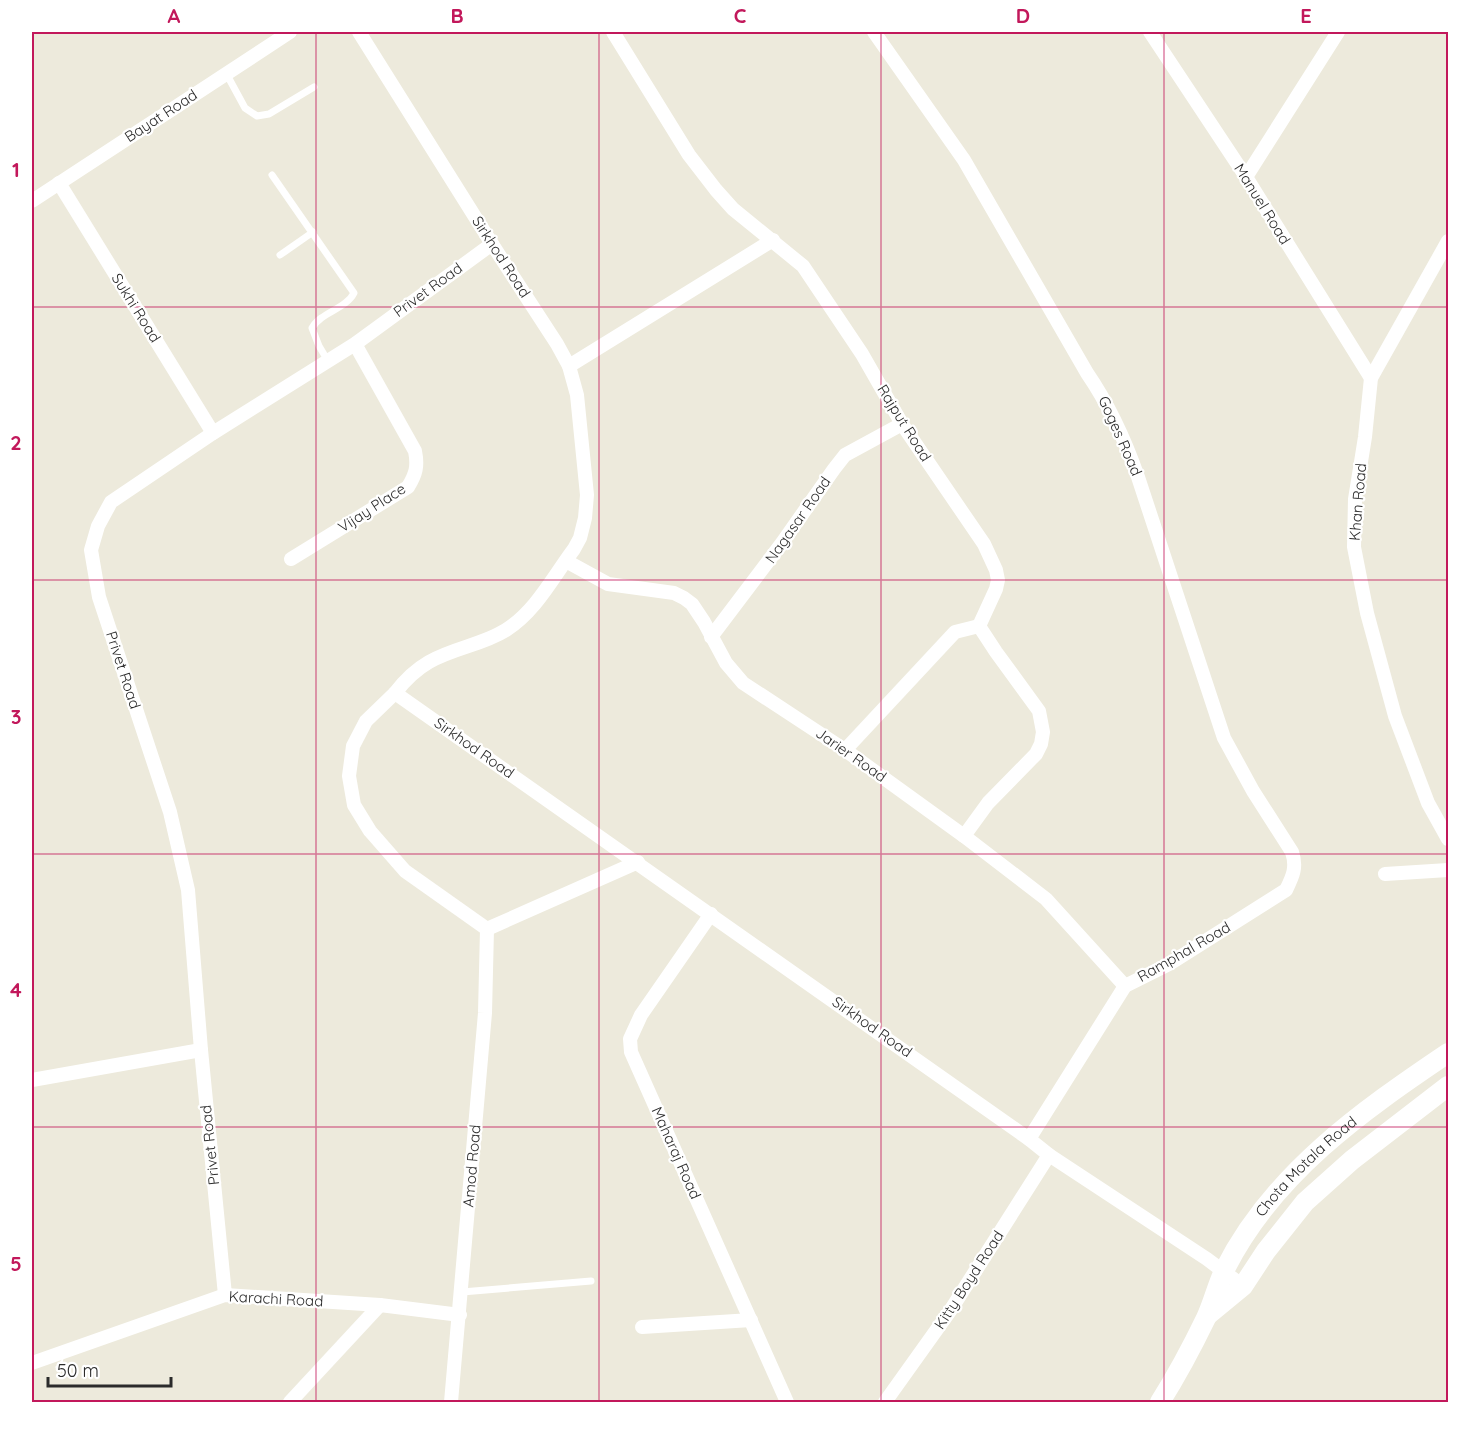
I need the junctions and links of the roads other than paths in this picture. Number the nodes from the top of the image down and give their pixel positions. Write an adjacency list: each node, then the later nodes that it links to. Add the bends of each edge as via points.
1 (290, 32): 7 (street, Bayat Road)
2 (359, 32): 16 (street, Sirkhod Road)
3 (613, 32): 14 (street, Rajput Road, via 689,155 733,208)
4 (874, 32): 35 (street, Goges Road, via 964,160 1127,443 1224,738 1292,852)
5 (1150, 32): 10 (street, Manuel Road)
6 (1338, 32): 10 (street)
7 (226, 73): 8 (lane, via 245,108 257,116 269,114); 11 (street, Bayat Road)
8 (314, 87)
9 (272, 174): 13 (lane)
10 (1246, 177): 22 (street, Manuel Road)
11 (59, 183): 12 (street, Bayat Road); 24 (street, Sukhi Road)
12 (32, 201)
13 (313, 232): 17 (lane); 20 (lane, via 354,293 312,328)
14 (773, 240): 21 (street); 23 (street, Rajput Road, via 803,266)
15 (1449, 242): 18 (street, Khan Road)
16 (492, 244): 19 (street, Privet Road); 21 (street, Sirkhod Road)
17 (280, 255)
18 (1445, 256): 22 (street, Khan Road)
19 (355, 344): 20 (street, Privet Road); 25 (street, Vijay Place, via 415,451 417,472 408,487)
20 (328, 361): 24 (street, Privet Road)
21 (569, 366): 26 (street, Sirkhod Road, via 577,395 587,495 580,538)
22 (1371, 378): 32 (street, Khan Road, via 1355,499 1354,547 1395,716 1428,803)
23 (902, 424): 27 (street, Rajput Road, via 984,544 996,570 996,589); 28 (street, Nagasar Road, via 845,456)
24 (213, 433): 40 (street, Privet Road, via 111,502 91,550 99,597 170,812 188,890)
25 (291, 559)
26 (566, 561): 28 (street, Jarier Road, via 609,584 674,593 684,598 698,612); 29 (street, Sirkhod Road, via 524,617 504,631 431,661 407,678)
27 (980, 626): 30 (street, via 955,632); 31 (street, via 1039,711 1043,732 1036,754 987,803)
28 (711, 636): 30 (street, Jarier Road, via 743,683)
29 (395, 693): 33 (street, Sirkhod Road); 38 (street, via 366,721 353,746 349,776 354,805 370,831 405,871)
30 (844, 750): 31 (street, Jarier Road)
31 (964, 836): 39 (street, Jarier Road, via 1046,899)
32 (1449, 839)
33 (638, 862): 37 (street, Sirkhod Road); 38 (street)
34 (1449, 870): 36 (street)
35 (1294, 872): 39 (street, Ramphal Road, via 1286,890 1169,964)
36 (1385, 874)
37 (711, 914): 44 (street, Sirkhod Road); 54 (street, Maharaj Road, via 641,1015 630,1039 631,1052)
38 (487, 930): 49 (street, Amod Road)
39 (1125, 986): 44 (street, Ramphal Road)
40 (201, 1050): 42 (street); 50 (street, Privet Road)
41 (1449, 1053): 46 (street, Chota Motala Road, via 1385,1095 1304,1162 1264,1209)
42 (32, 1080)
43 (1449, 1086): 48 (street, Chota Motala Road, via 1352,1160 1305,1202)
44 (1029, 1139): 45 (street, Sirkhod Road)
45 (1049, 1155): 46 (street, Sirkhod Road); 60 (street, Kitty Boyd Road, via 950,1311)
46 (1224, 1271): 48 (street, Sirkhod Road); 53 (street, Chota Motala Road)
47 (591, 1281): 49 (lane)
48 (1243, 1286): 53 (street, Chota Motala Road)
49 (462, 1292): 52 (street, Amod Road)
50 (225, 1295): 51 (street, Karachi Road); 56 (street, Karachi Road)
51 (380, 1305): 52 (street, Karachi Road); 57 (street)
52 (460, 1315): 58 (street, Amod Road)
53 (1207, 1316): 61 (street, Chota Motala Road)
54 (750, 1320): 55 (street); 59 (street, Maharaj Road)
55 (642, 1327)
56 (32, 1363)
57 (290, 1402)
58 (452, 1402)
59 (787, 1402)
60 (885, 1402)
61 (1160, 1402)

